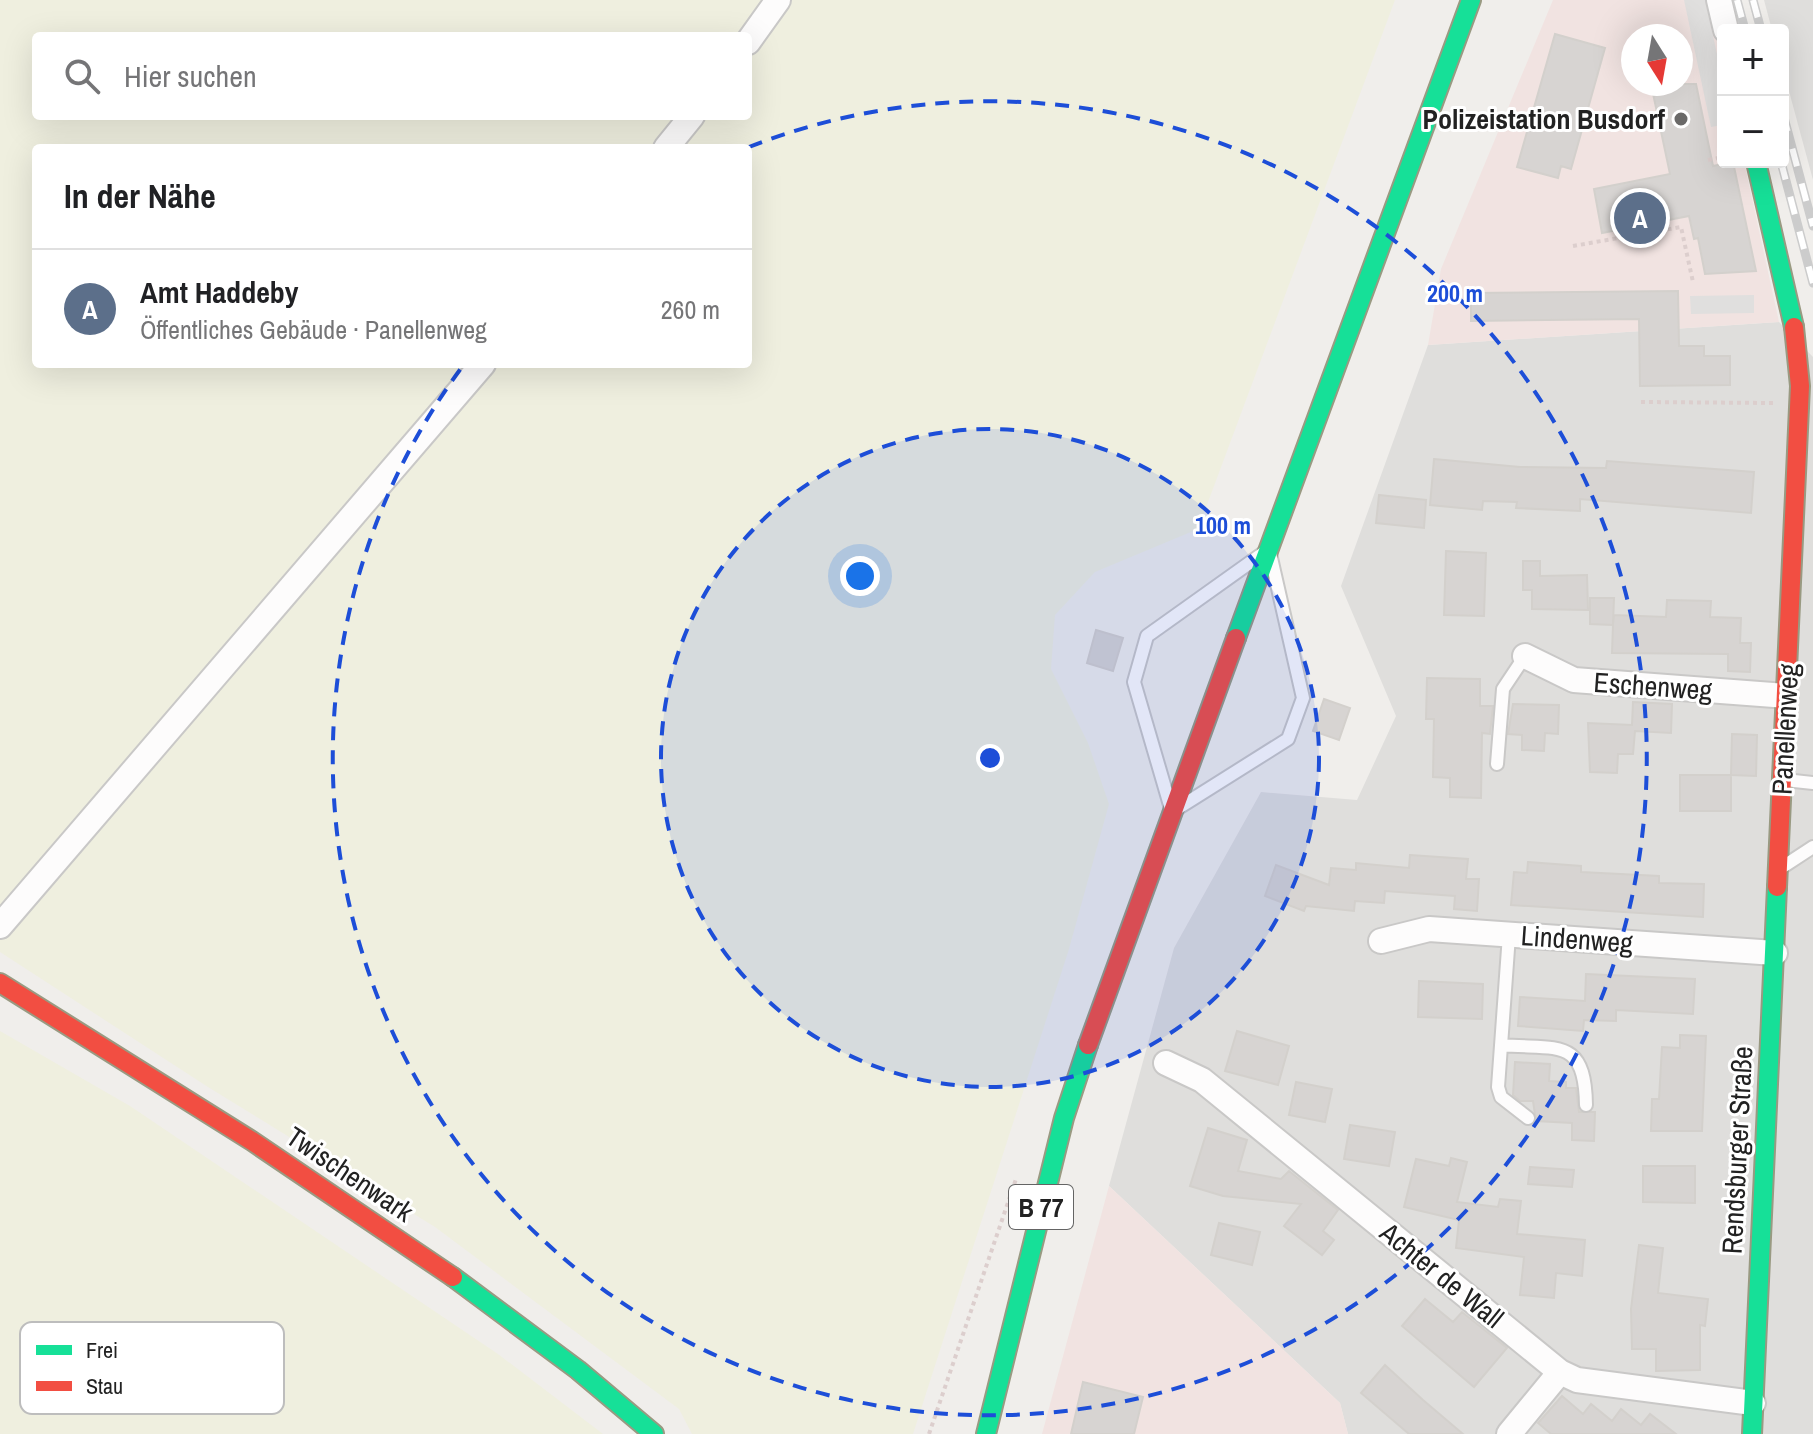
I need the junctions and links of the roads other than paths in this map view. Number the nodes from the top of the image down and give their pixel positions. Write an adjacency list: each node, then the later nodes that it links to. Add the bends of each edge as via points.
1 (778, 0): 5 (street)
2 (1471, 0): 10 (street, B 77)
3 (1719, 0): 4 (street)
4 (1725, 24)
5 (752, 36)
6 (689, 120): 7 (street)
7 (669, 144)
8 (1757, 168): 12 (street, Panellenweg, via 1794,325 1800,403)
9 (480, 368): 19 (street)
10 (1269, 549): 16 (street, B 77); 16 (lane, via 1147,636 1134,682); 16 (lane, via 1303,698 1288,739)
11 (1525, 656): 12 (street, Eschenweg, via 1574,680); 13 (lane, via 1503,689)
12 (1786, 696): 14 (street, Panellenweg)
13 (1497, 764)
14 (1782, 780): 15 (lane); 18 (street, Panellenweg)
15 (1813, 783)
16 (1172, 812): 31 (street, B 77, via 1064,1118)
17 (1813, 847): 18 (lane)
18 (1778, 870): 22 (street, Rendsburger Straße)
19 (0, 926)
20 (1509, 935): 21 (street, Lindenweg, via 1429,929); 22 (street, Lindenweg); 24 (lane)
21 (1381, 941)
22 (1775, 953): 29 (street, Rendsburger Straße)
23 (0, 983): 30 (street, Twischenwark, via 397,1239)
24 (1501, 1045): 26 (lane, via 1567,1050 1580,1060 1586,1076); 27 (lane, via 1501,1097)
25 (1166, 1063): 28 (street, Achter de Wall, via 1202,1080)
26 (1586, 1105)
27 (1528, 1118)
28 (1560, 1372): 29 (street, Achter de Wall, via 1577,1380); 32 (street)
29 (1753, 1403): 33 (street, Rendsburger Straße)
30 (654, 1434)
31 (986, 1434)
32 (1509, 1434)
33 (1752, 1434)

